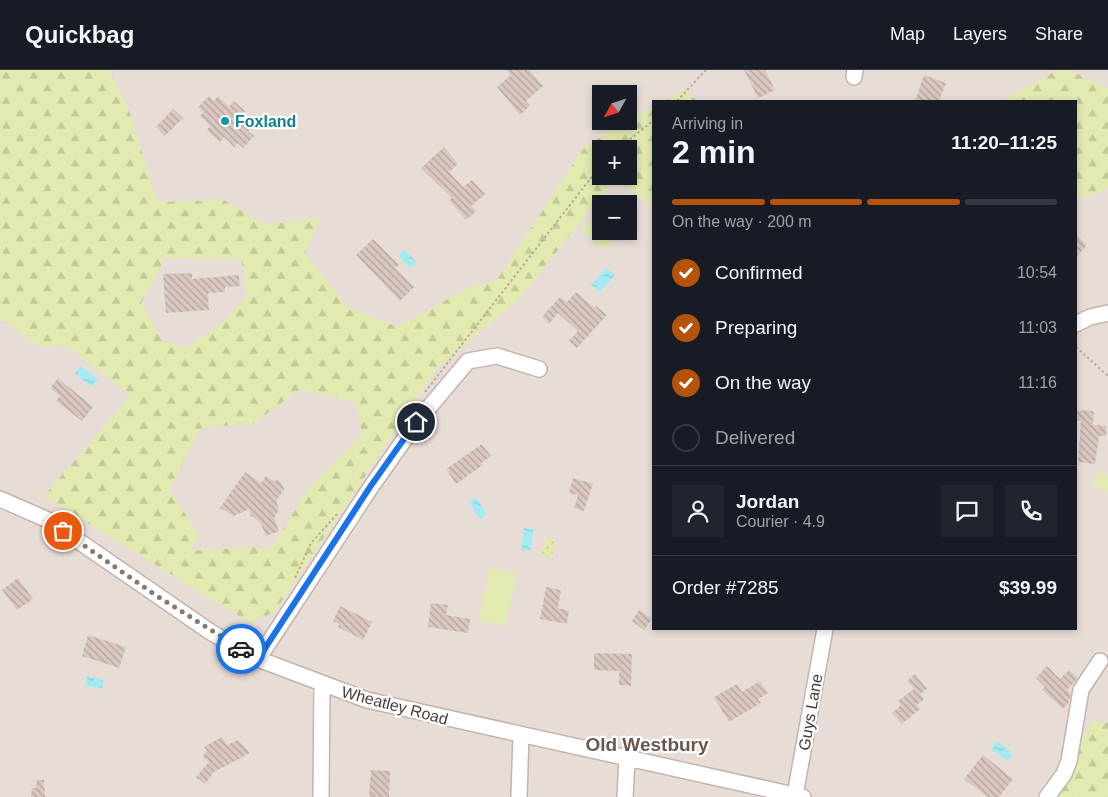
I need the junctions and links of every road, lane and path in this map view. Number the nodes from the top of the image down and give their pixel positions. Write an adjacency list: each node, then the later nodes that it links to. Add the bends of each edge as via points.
1 (706, 70): 2 (path)
2 (678, 100)
3 (652, 122): 4 (path)
4 (629, 140)
5 (1108, 313): 6 (street)
6 (1077, 324)
7 (1077, 348): 9 (path)
8 (539, 369): 12 (street, via 497,356 468,360 416,422 370,487)
9 (1108, 376)
10 (0, 499): 12 (street, Wheatley Road, via 48,520 212,633)
11 (826, 630): 17 (street, Guys Lane)
12 (258, 659): 14 (street, Wheatley Road)
13 (1100, 661): 21 (street, via 1082,690 1064,774)
14 (322, 684): 15 (street, Wheatley Road, via 367,700); 18 (street)
15 (521, 735): 16 (street, Wheatley Road); 19 (street)
16 (627, 757): 17 (street, Wheatley Road); 20 (street)
17 (799, 796)
18 (321, 797)
19 (519, 797)
20 (625, 797)
21 (1047, 797)

